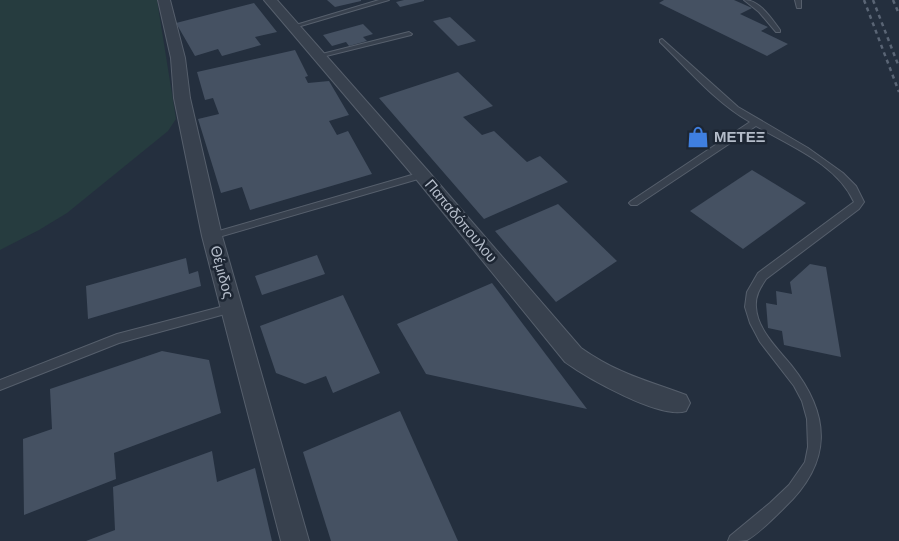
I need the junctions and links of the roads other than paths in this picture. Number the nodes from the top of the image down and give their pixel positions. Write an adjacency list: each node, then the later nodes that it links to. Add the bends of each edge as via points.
1 (164, 0): 13 (street, Θέμιδος)
2 (270, 0): 5 (street, Παπαδόπουλου)
3 (386, 0): 5 (lane)
4 (747, 0): 6 (lane)
5 (292, 27): 9 (street, Παπαδόπουλου)
6 (778, 31)
7 (409, 34): 9 (lane)
8 (662, 41): 10 (lane, via 735,109)
9 (318, 56): 11 (street, Παπαδόπουλου)
10 (756, 122): 12 (lane); 18 (lane, via 836,172 854,190 859,202 754,285 751,307 755,322 806,396 814,422 815,453 796,487)
11 (422, 174): 13 (lane); 16 (street, Παπαδόπουλου, via 573,355 590,369 616,382)
12 (634, 203)
13 (212, 236): 14 (street, Θέμιδος)
14 (232, 308): 15 (lane, via 117,339); 17 (street, Θέμιδος)
15 (0, 384)
16 (678, 402)
17 (295, 541)
18 (735, 541)

